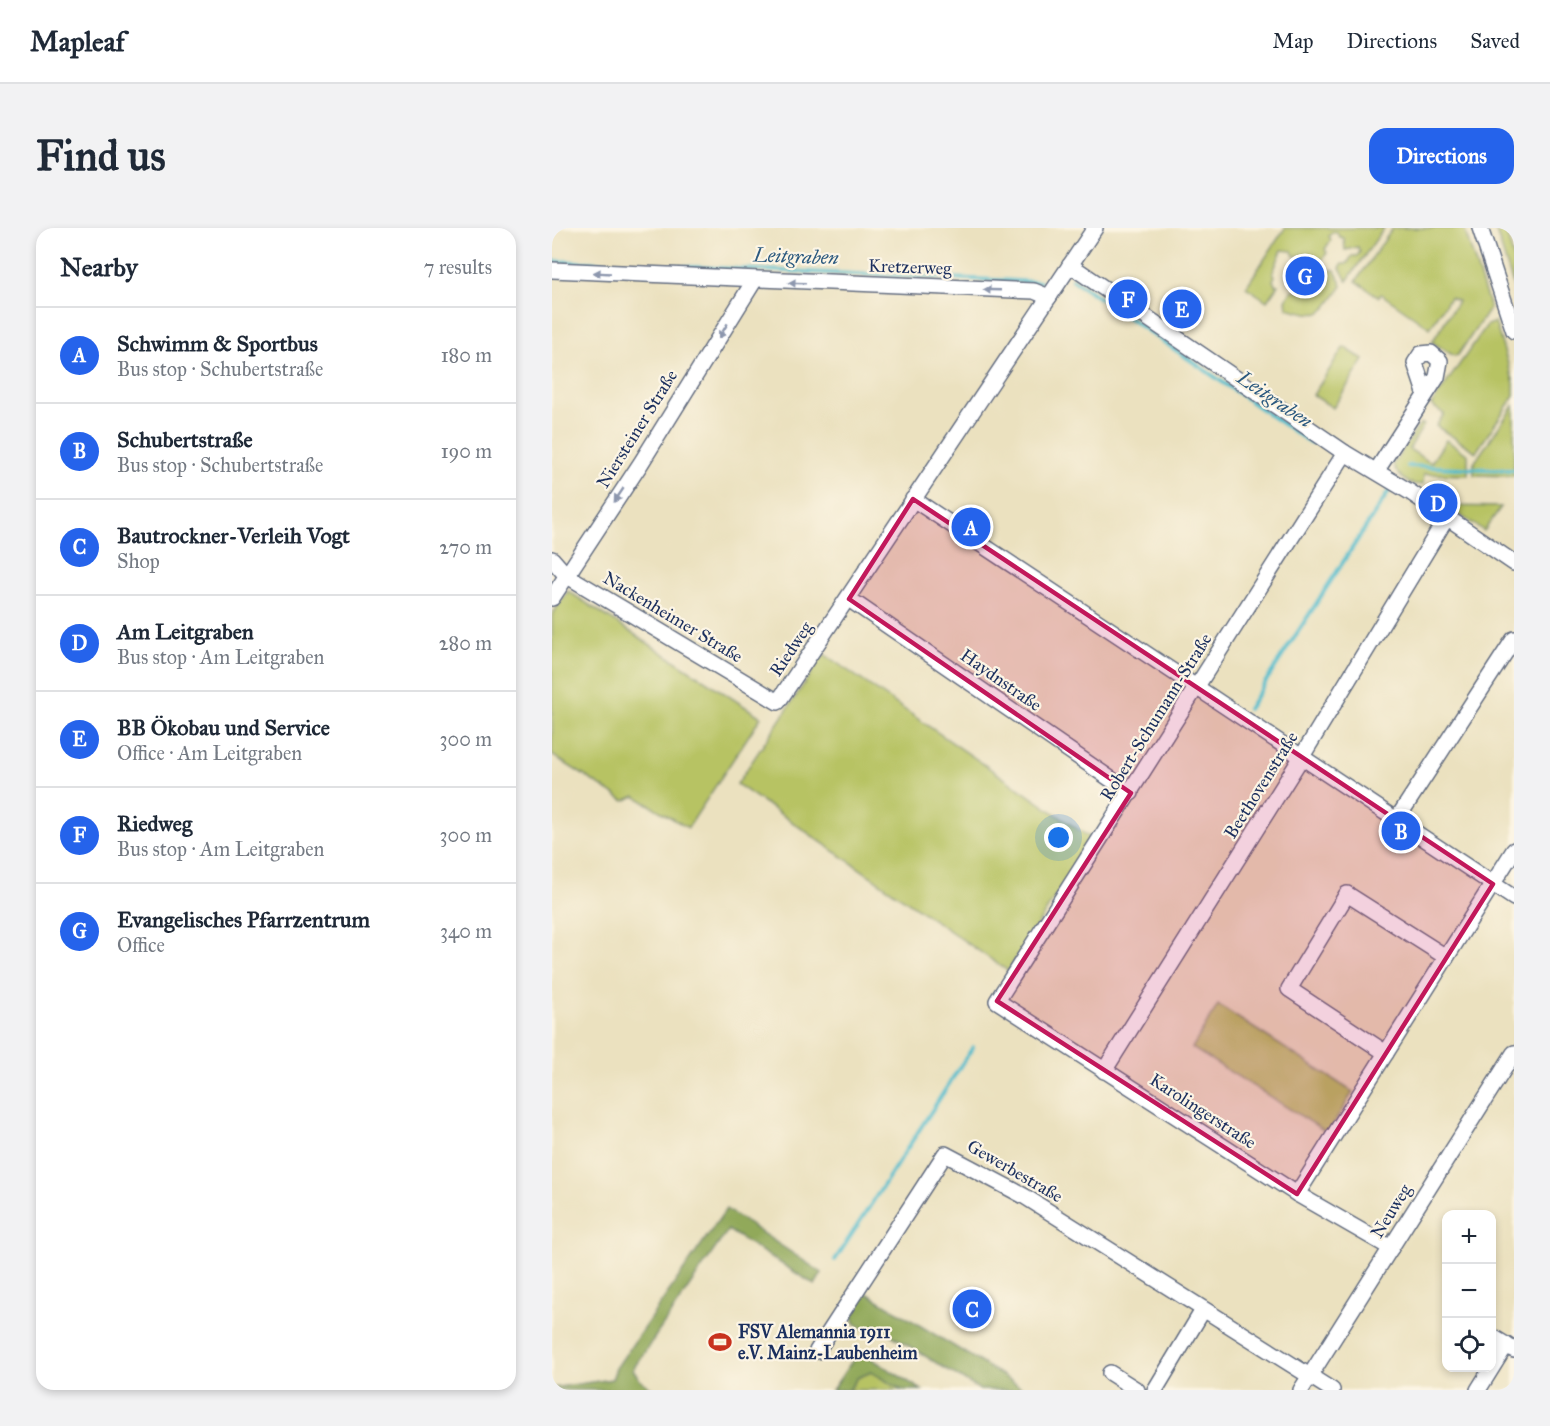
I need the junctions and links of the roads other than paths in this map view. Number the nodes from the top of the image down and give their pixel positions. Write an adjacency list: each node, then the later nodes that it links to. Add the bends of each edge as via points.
1 (1095, 228): 3 (street, Riedweg)
2 (1480, 228): 7 (street)
3 (1070, 265): 6 (street, Riedweg); 9 (street)
4 (552, 270): 5 (street, Kretzerweg, one-way to 4)
5 (754, 281): 6 (street, Kretzerweg, one-way to 5, via 1034,291); 15 (street, Niersteiner Straße, one-way to 15)
6 (1049, 297): 11 (street, Riedweg)
7 (1514, 330)
8 (1425, 393): 10 (street)
9 (1346, 453): 10 (street); 19 (street, Robert-Schumann-Straße)
10 (1377, 470): 12 (street)
11 (913, 499): 17 (street, Riedweg); 19 (street)
12 (1446, 517): 14 (street); 21 (street, Beethovenstraße)
13 (552, 559): 15 (street, Nackenheimer Straße)
14 (1514, 563)
15 (566, 575): 16 (street, Niersteiner Straße); 20 (street, Nackenheimer Straße)
16 (552, 598)
17 (849, 599): 20 (street, Riedweg); 22 (street, Haydnstraße)
18 (1514, 639): 23 (street)
19 (1197, 688): 21 (street); 22 (street, Robert-Schumann-Straße)
20 (778, 702)
21 (1301, 758): 23 (street); 31 (street, Beethovenstraße)
22 (1131, 793): 28 (street, Robert-Schumann-Straße)
23 (1397, 819): 25 (street)
24 (1514, 850): 25 (street)
25 (1493, 884): 26 (street); 27 (street)
26 (1514, 898)
27 (1446, 957): 29 (street); 29 (street, via 1347,894 1289,989)
28 (997, 1001): 31 (street, Karolingerstraße)
29 (1386, 1053): 32 (street)
30 (1514, 1053): 33 (street, Neuweg)
31 (1104, 1071): 32 (street, Karolingerstraße)
32 (1297, 1194): 33 (street, Karolingerstraße)
33 (1391, 1248): 39 (street, Neuweg)
34 (1203, 1310): 37 (street, Gewerbestraße, via 997,1180 945,1154); 39 (street, Gewerbestraße); 41 (street)
35 (1496, 1339): 36 (street)
36 (1510, 1347): 44 (street)
37 (818, 1351)
38 (1110, 1372): 40 (street)
39 (1310, 1376): 42 (street, Neuweg); 43 (street, Gewerbestraße)
40 (1137, 1390)
41 (1155, 1390)
42 (1301, 1390)
43 (1332, 1390)
44 (1478, 1390)

